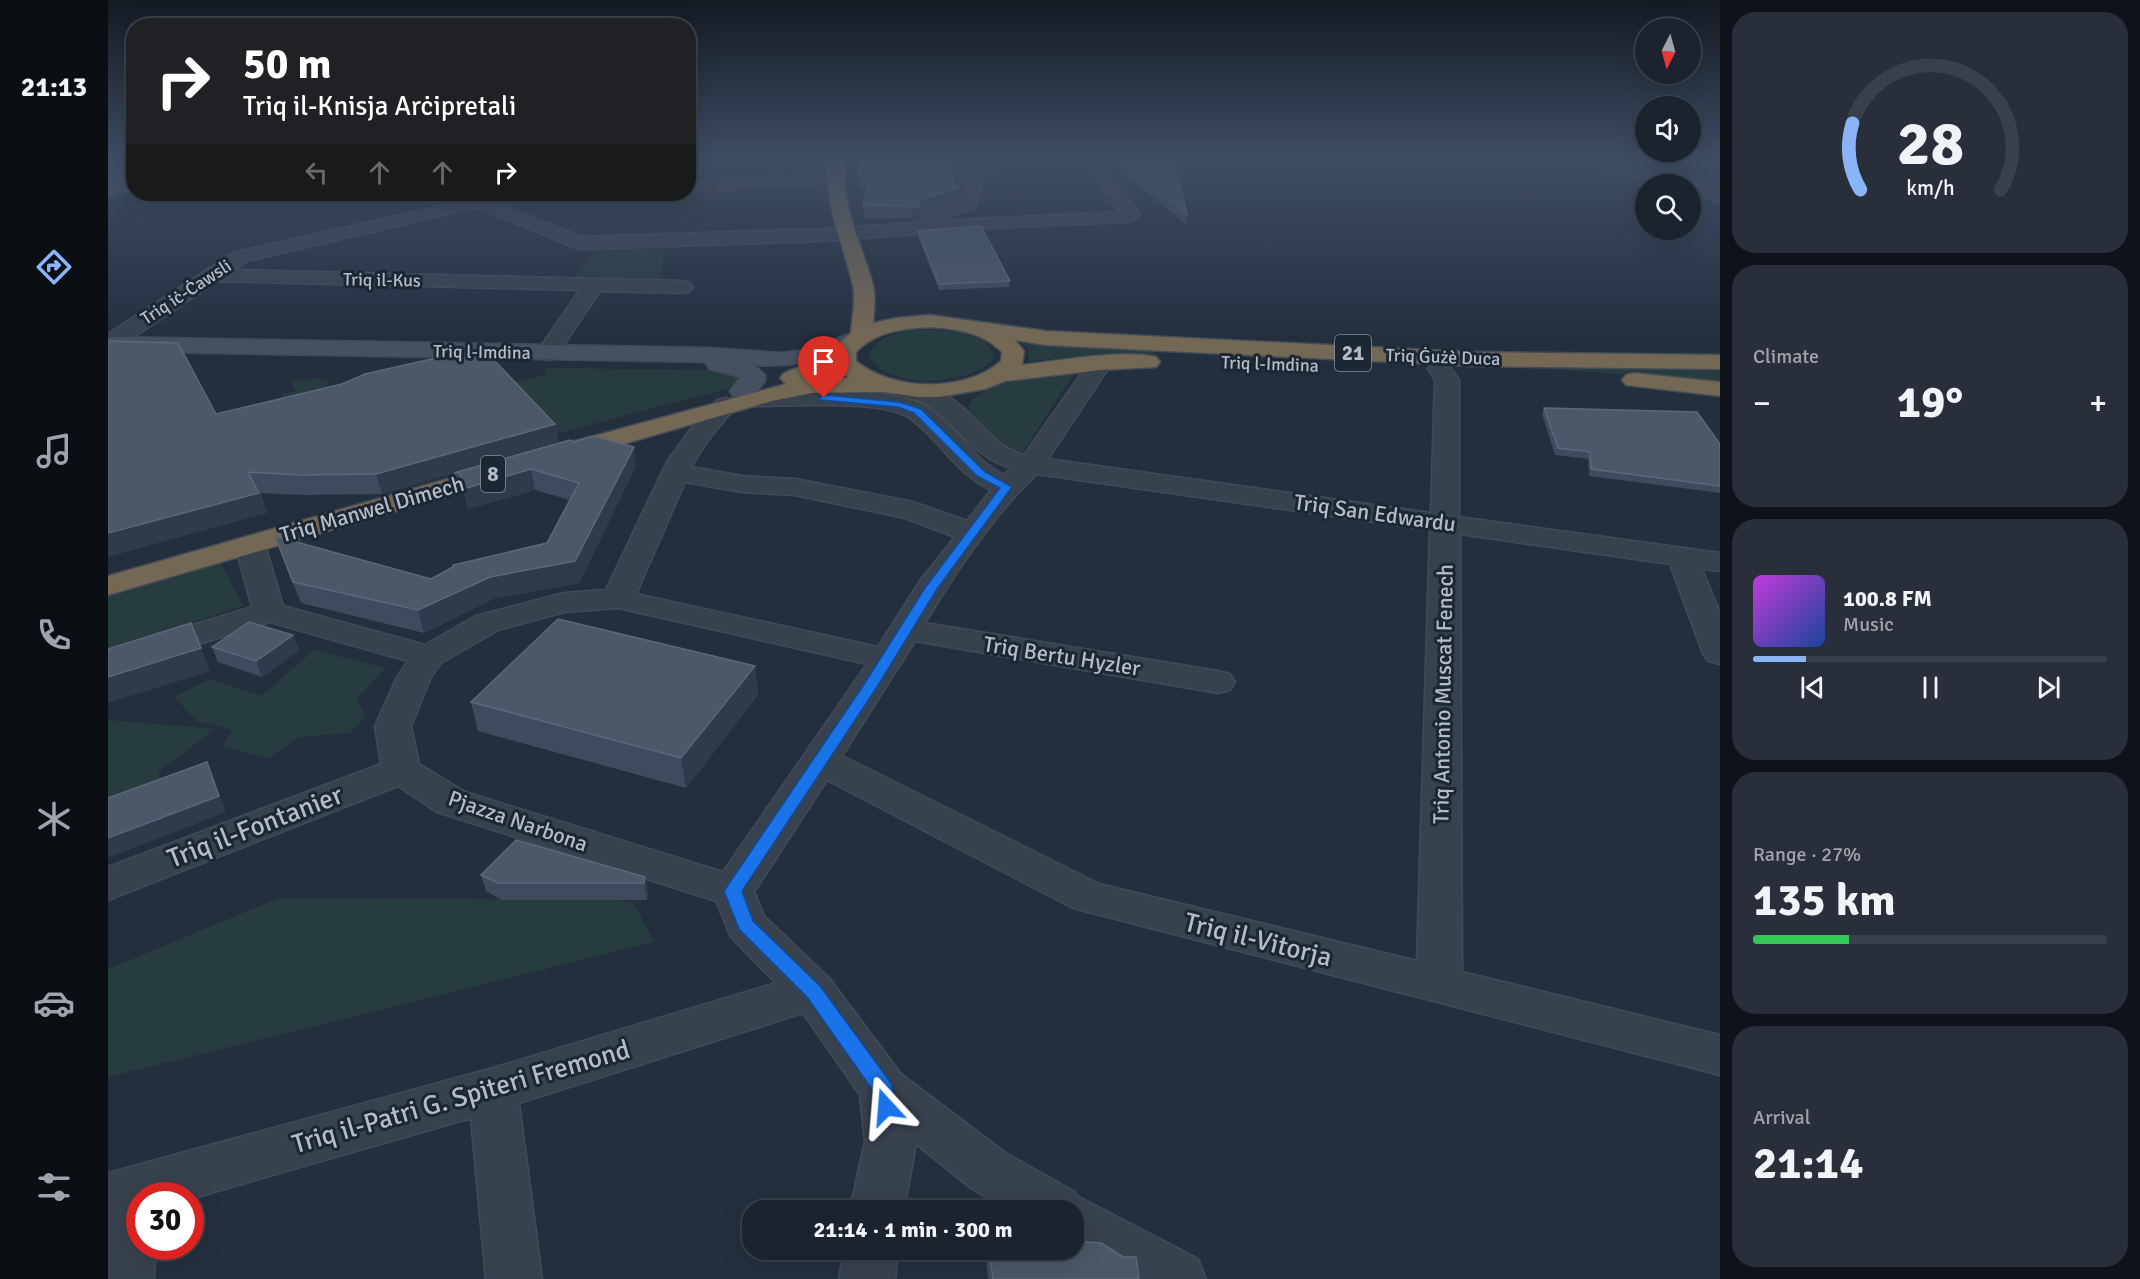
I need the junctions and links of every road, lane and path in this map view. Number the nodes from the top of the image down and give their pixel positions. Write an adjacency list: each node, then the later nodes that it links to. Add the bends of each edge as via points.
1 (404, 219): 10 (street, Triq iċ-Ċawsli, via 240,257)
2 (504, 219): 8 (street)
3 (843, 219): 7 (highway)
4 (927, 219): 6 (street)
5 (1088, 219): 6 (street)
6 (896, 230): 7 (street)
7 (846, 233): 9 (street); 12 (highway)
8 (566, 263): 9 (street); 10 (street, Triq il-Kus); 11 (street)
9 (683, 270): 11 (street)
10 (211, 275): 15 (street, Triq iċ-Ċawsli)
11 (594, 285): 18 (street)
12 (864, 288): 13 (highway, 8, via 886,304); 16 (highway)
13 (930, 321): 14 (highway, 8); 16 (highway, 8, via 896,324)
14 (986, 330): 19 (highway, Triq Ġużè Duca / 21, via 1046,338 1471,359); 22 (highway, 8, via 1013,351 1012,363)
15 (108, 344): 18 (main road, Triq l-Imdina)
16 (853, 344): 18 (main road, Triq l-Imdina, via 780,360); 24 (highway, 8, via 848,367 860,376); 26 (highway, Triq Manwel Dimech / 8, via 799,376)
17 (108, 352): 26 (main road, Triq l-Imdina, via 712,363 753,375 753,381)
18 (547, 353)
19 (1720, 362)
20 (1100, 363): 21 (highway, Triq l-Imdina / 21); 22 (highway, Triq l-Imdina / 21); 32 (street)
21 (1440, 369): 25 (highway, Triq l-Imdina / 21, via 1587,375); 35 (street, Triq Antonio Muscat Fenech, via 1447,380)
22 (1001, 374): 23 (highway, 8)
23 (972, 386): 24 (highway, 8, via 938,390); 28 (street, via 962,403)
24 (893, 387): 26 (highway, Triq Manwel Dimech / 8, via 812,386); 28 (street, via 932,397)
25 (1720, 389)
26 (738, 399): 27 (highway, Triq Manwel Dimech / 8); 29 (street); 31 (highway, Triq Manwel Dimech / 8); 34 (street, via 824,398 899,405 917,411 981,474)
27 (672, 421): 29 (street); 31 (highway, Triq Manwel Dimech / 8)
28 (963, 421): 30 (street)
29 (699, 435): 33 (street)
30 (986, 444): 32 (street, Triq San Edwardu, via 1007,459); 34 (street, via 1002,470)
31 (533, 456): 37 (highway, Triq Manwel Dimech / 8); 40 (highway, Triq Manwel Dimech / 8)
32 (1031, 465): 34 (street); 35 (street, Triq San Edwardu)
33 (675, 472): 36 (street, via 742,484 795,487 914,511); 42 (street)
34 (1006, 487): 36 (street)
35 (1445, 523): 38 (street, Triq San Edwardu); 54 (street, Triq Antonio Muscat Fenech)
36 (972, 533): 44 (street)
37 (250, 545): 41 (highway, Triq Manwel Dimech / 8); 43 (street)
38 (1682, 556): 39 (street, Triq San Edwardu); 45 (street)
39 (1720, 562)
40 (108, 569)
41 (108, 586)
42 (618, 599): 46 (street, via 564,603 488,623); 47 (street)
43 (269, 612): 46 (street); 48 (street)
44 (906, 630): 47 (street); 49 (street, Triq Bertu Hyzler)
45 (1720, 654)
46 (429, 656): 51 (street, via 414,677 393,726)
47 (888, 659): 50 (street)
48 (108, 662)
49 (1218, 682)
50 (821, 761): 53 (street); 54 (street, Triq il-Vitorja, via 1088,897)
51 (401, 770): 52 (street, Triq il-Fontanier); 53 (street, Pjazza Narbona, via 451,802)
52 (108, 884)
53 (733, 891): 55 (street, via 746,925)
54 (1439, 985): 56 (street, Triq il-Vitorja)
55 (813, 991): 57 (street); 58 (street, Triq il-Patri G. Spiteri Fremond)
56 (1720, 1055)
57 (884, 1089): 60 (street, via 891,1141); 61 (street, via 989,1171)
58 (493, 1090): 59 (street, Triq il-Patri G. Spiteri Fremond); 65 (street)
59 (120, 1195): 64 (street)
60 (879, 1200)
61 (1039, 1200)
62 (1084, 1227): 67 (street)
63 (870, 1260): 66 (street)
64 (126, 1279)
65 (514, 1279)
66 (867, 1279)
67 (1178, 1279)

